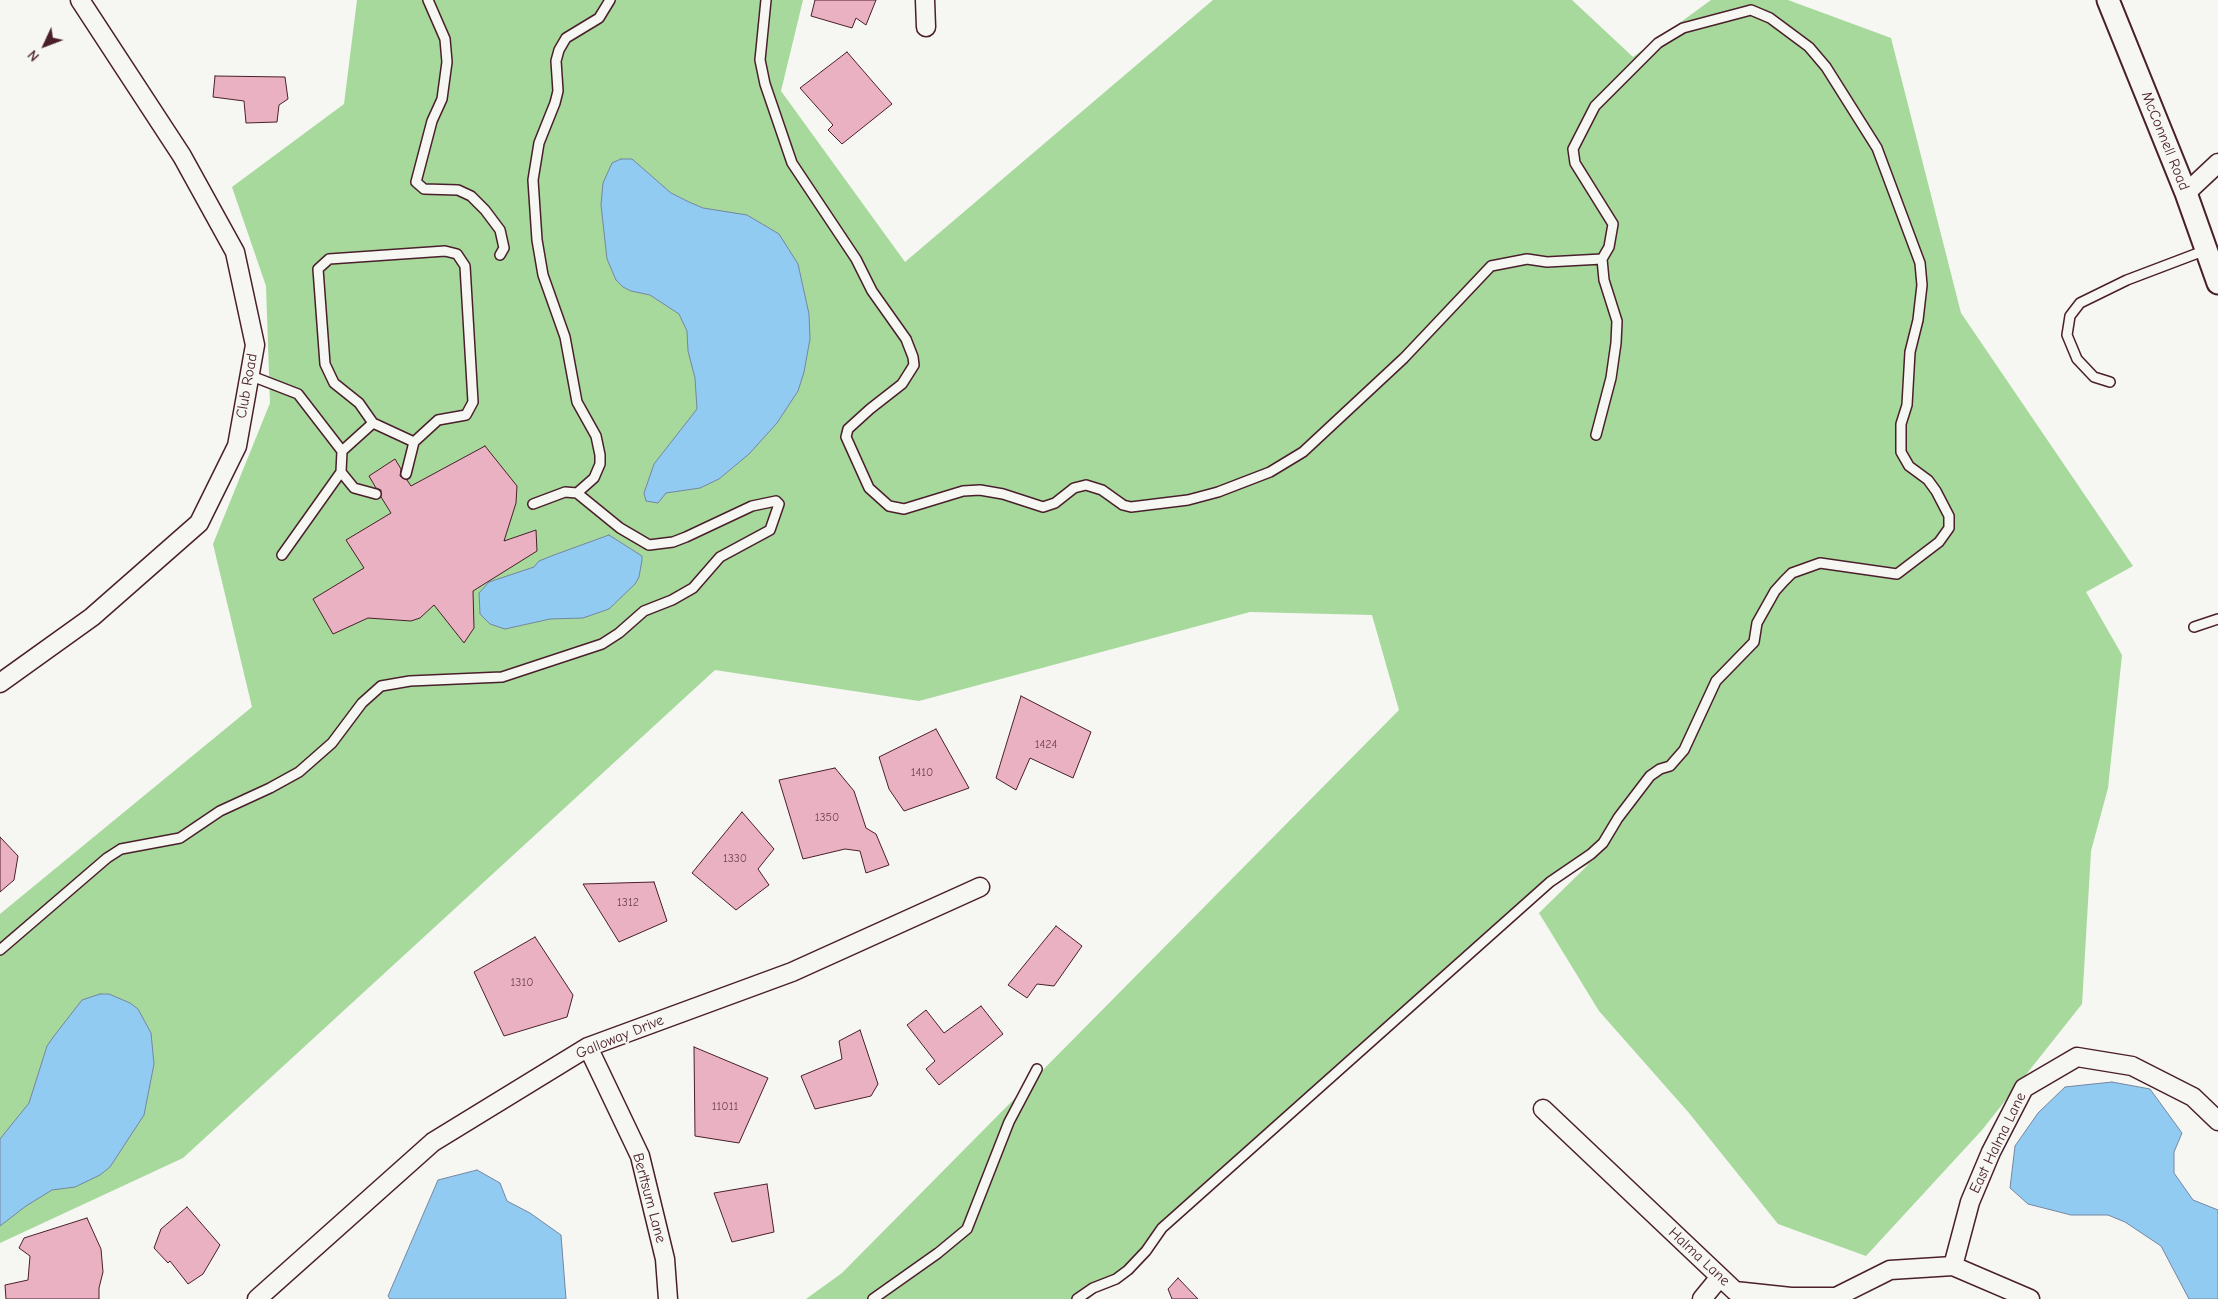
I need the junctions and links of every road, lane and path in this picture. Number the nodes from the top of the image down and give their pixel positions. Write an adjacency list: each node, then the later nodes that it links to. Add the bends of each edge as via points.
1 (80, 0): 14 (street, Club Road, via 182,156 235,252 254,345)
2 (428, 0): 11 (lane, via 446,39 447,72 442,99 432,121 416,182 424,189 458,190 471,196 500,230 504,248)
3 (610, 0): 22 (lane, via 599,18 566,38 559,50 556,103 539,142 533,180 543,275 565,337 577,402 596,436 600,455 594,478)
4 (766, 0): 12 (lane, via 760,60 792,163 906,339 913,358 914,365 902,384 848,429 846,437 870,488 889,506 904,508 962,491 980,490 1043,507 1074,488 1086,485 1102,490 1131,507 1188,500 1218,492 1270,472 1303,452 1404,358 1491,266 1527,259 1547,262)
5 (925, 0): 7 (street)
6 (2108, 0): 9 (street, McConnell Road)
7 (926, 28)
8 (2218, 162): 9 (street)
9 (2186, 193): 10 (street, McConnell Road)
10 (2206, 250): 13 (street, McConnell Road); 15 (lane, via 2127,280 2080,303 2070,316 2067,335 2078,359 2094,377)
11 (500, 255)
12 (1602, 259): 17 (lane, via 1604,280 1617,321 1610,378); 40 (lane, via 1609,247 1613,224 1575,163 1573,149 1595,106 1658,42 1684,28 1751,10 1770,18 1809,47 1826,67 1877,148 1920,263 1922,284 1910,352 1907,405 1901,424 1901,452 1909,466 1928,480 1936,491 1949,516 1949,528 1940,542 1897,574 1820,563 1792,574 1784,581 1757,623 1754,642 1716,681 1684,750 1670,766 1650,776 1603,843 1550,882 1166,1225 1128,1270)
13 (2218, 283)
14 (249, 375): 19 (lane, via 298,394); 28 (street, Club Road, via 237,446 200,523 92,617)
15 (2110, 382)
16 (372, 423): 18 (lane); 18 (lane, via 360,403 334,383 325,364 318,269 329,259 445,251 457,254 465,266 472,402 466,414 438,420); 19 (lane)
17 (1596, 435)
18 (414, 442): 21 (lane)
19 (342, 451): 20 (lane)
20 (341, 472): 23 (lane, via 354,488); 25 (lane)
21 (406, 474)
22 (577, 493): 24 (lane, via 564,492); 30 (lane, via 620,528 649,545 673,542 752,506 776,501 779,504 770,530 720,557 693,588 644,611 602,644 502,677 410,681 382,686 372,693 332,743 299,772 213,814 180,838 121,849)
23 (376, 494)
24 (533, 504)
25 (282, 555)
26 (2218, 619): 27 (lane)
27 (2194, 627)
28 (0, 683)
29 (980, 887): 31 (street, Galloway Drive, via 792,972)
30 (0, 950)
31 (588, 1047): 37 (street, Galloway Drive, via 433,1142); 38 (street, Berltsum Lane, via 640,1156 665,1259)
32 (1037, 1069): 39 (lane, via 1009,1122 967,1229 938,1254)
33 (1543, 1109): 36 (street, Halma Lane)
34 (2218, 1122): 35 (street, East Halma Lane, via 2193,1097 2132,1066 2077,1057 2024,1088 1970,1202)
35 (1952, 1266): 36 (street, Halma Lane, via 1890,1270 1836,1296 1790,1297 1735,1291); 42 (street)
36 (1720, 1277): 41 (street)
37 (258, 1299)
38 (668, 1299)
39 (873, 1299)
40 (1077, 1299)
41 (1702, 1299)
42 (2030, 1299)

